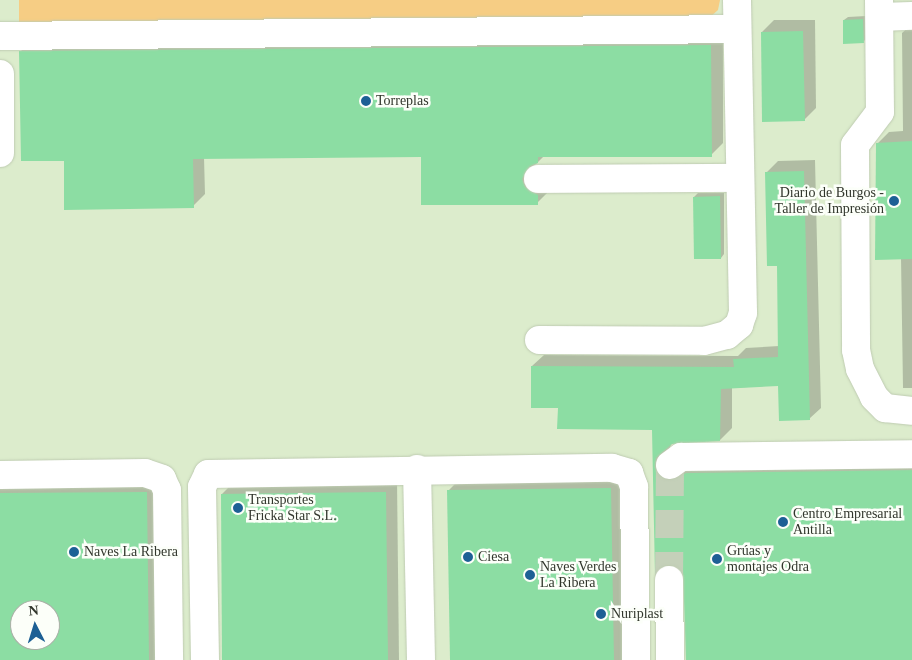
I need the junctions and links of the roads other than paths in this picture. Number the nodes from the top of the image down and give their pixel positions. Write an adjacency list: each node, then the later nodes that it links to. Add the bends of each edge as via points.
1 (737, 0): 4 (lane)
2 (879, 8): 3 (lane); 11 (lane, via 880,112 855,145 856,350 860,369 874,397 885,408)
3 (912, 16)
4 (738, 29): 5 (lane); 8 (lane)
5 (0, 36)
6 (0, 74): 7 (lane)
7 (0, 152)
8 (740, 178): 9 (lane); 10 (lane, via 743,313 740,325 704,341)
9 (538, 179)
10 (539, 340)
11 (912, 411)
12 (912, 454): 13 (lane)
13 (676, 461)
14 (417, 469): 18 (lane, via 208,474 202,487); 19 (lane); 20 (lane, via 612,468 629,473 634,487)
15 (0, 475): 17 (lane, via 145,473 162,479 167,490)
16 (669, 580): 21 (lane)
17 (169, 660)
18 (205, 660)
19 (420, 660)
20 (636, 660)
21 (670, 660)

